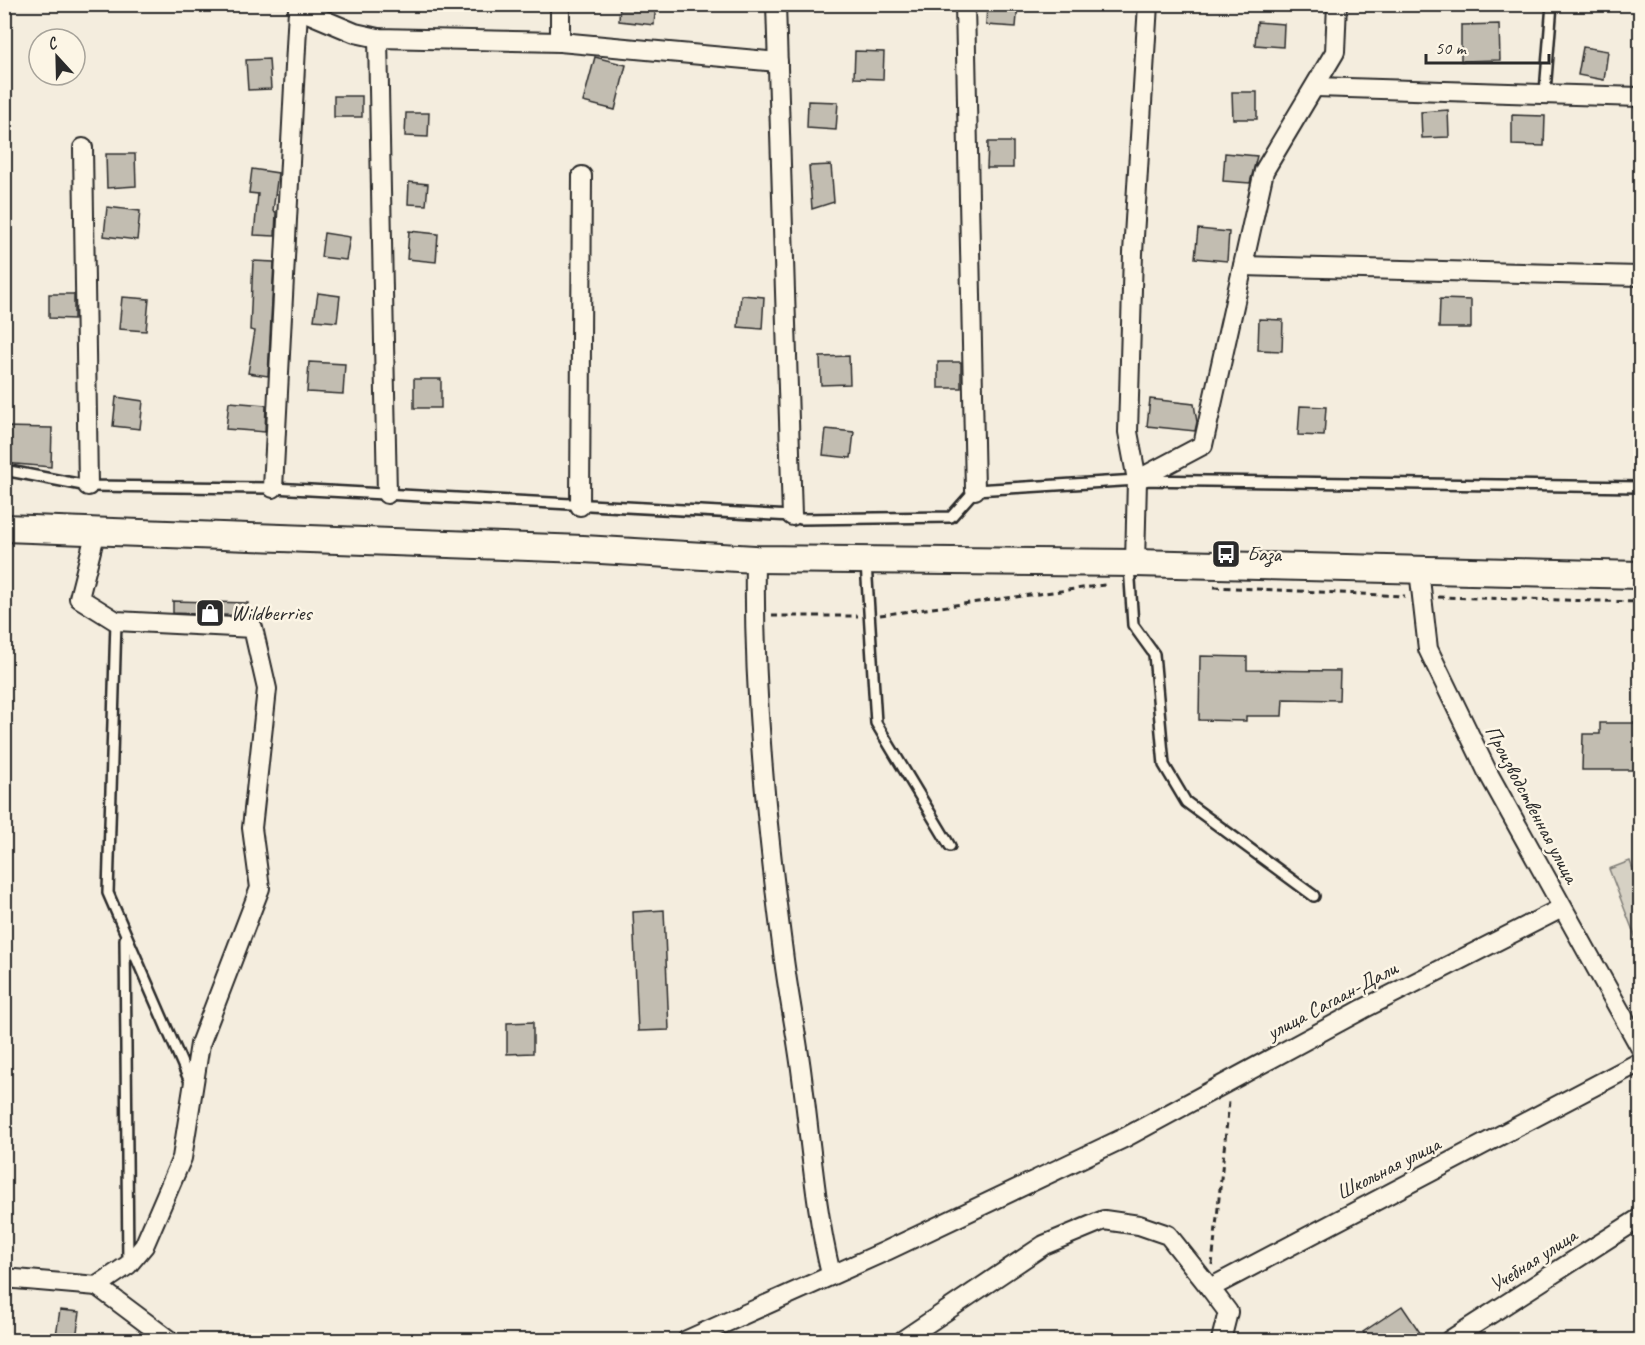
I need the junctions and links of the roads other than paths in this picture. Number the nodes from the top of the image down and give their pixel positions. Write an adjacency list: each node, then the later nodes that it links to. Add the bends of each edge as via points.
1 (560, 4): 9 (street)
2 (776, 4): 10 (street)
3 (964, 4): 23 (street)
4 (1148, 4): 19 (street, via 1132,252 1128,432)
5 (1337, 4): 11 (street, via 1335,52)
6 (1552, 4): 12 (lane)
7 (299, 7): 8 (street, via 356,33); 22 (street)
8 (378, 38): 9 (street); 24 (street)
9 (560, 42): 10 (street)
10 (778, 62): 26 (street)
11 (1316, 87): 12 (street); 16 (street, via 1264,171)
12 (1545, 92): 13 (street)
13 (1641, 97)
14 (82, 148): 20 (street)
15 (582, 176): 25 (street)
16 (1243, 266): 17 (street); 19 (street, via 1203,445)
17 (1641, 276)
18 (4, 470): 20 (lane)
19 (1137, 480): 21 (lane); 23 (lane); 31 (street)
20 (88, 486): 22 (lane)
21 (1641, 487)
22 (273, 489): 24 (lane)
23 (975, 490): 26 (lane, via 951,517)
24 (387, 494): 25 (lane)
25 (580, 506): 26 (lane)
26 (792, 516)
27 (4, 528): 28 (main road)
28 (96, 531): 29 (main road); 34 (street, via 79,598)
29 (755, 559): 30 (main road); 44 (street, via 758,709 783,951 820,1230)
30 (866, 561): 31 (main road); 35 (lane, via 876,723)
31 (1132, 570): 32 (main road); 36 (lane, via 1133,626 1154,654 1164,765 1186,802)
32 (1419, 570): 33 (main road); 37 (street, Производственная улица, via 1428,649 1487,771)
33 (1641, 575)
34 (116, 621): 38 (lane, via 108,893); 41 (street, via 253,628 267,689 252,828 260,888 200,1044)
35 (950, 846)
36 (1314, 896)
37 (1562, 908): 39 (street, Производственная улица); 44 (street, улица Сагаан-Дали, via 1126,1137)
38 (125, 933): 41 (lane); 43 (lane)
39 (1641, 1047)
40 (1641, 1062): 47 (street, Школьная улица)
41 (193, 1088): 43 (street, via 182,1158 144,1246)
42 (1641, 1218): 52 (street, Учебная улица)
43 (128, 1265): 46 (street)
44 (831, 1274): 49 (street, улица Сагаан-Дали)
45 (4, 1278): 46 (street)
46 (97, 1286): 48 (street)
47 (1210, 1288): 50 (street, via 1168,1235 1104,1220 1044,1245); 51 (street, via 1228,1312)
48 (169, 1341)
49 (687, 1341)
50 (903, 1341)
51 (1221, 1341)
52 (1450, 1341)

